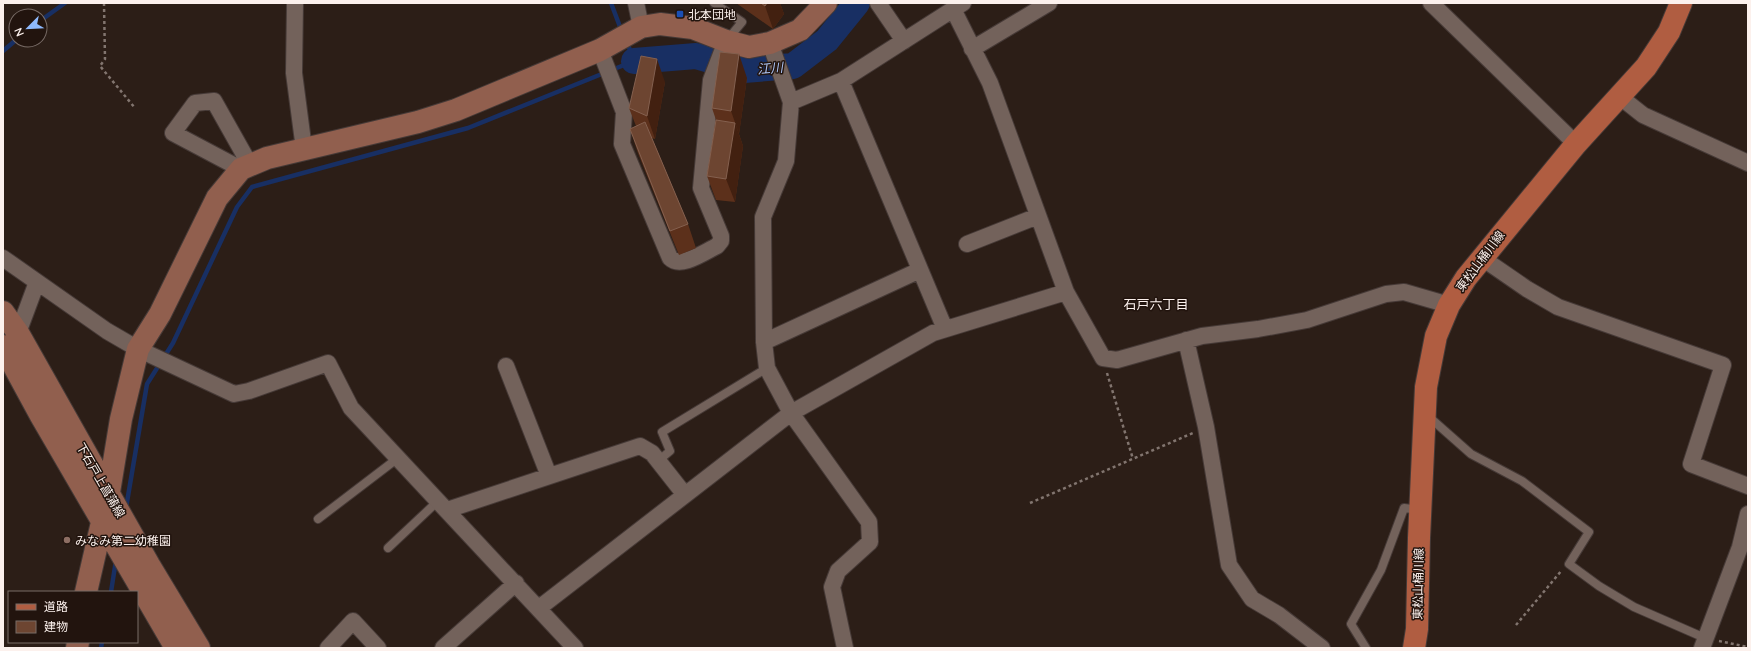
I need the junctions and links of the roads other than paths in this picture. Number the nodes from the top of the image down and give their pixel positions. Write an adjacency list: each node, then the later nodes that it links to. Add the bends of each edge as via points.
1 (295, 3): 20 (street, via 294,73)
2 (636, 3): 10 (street)
3 (714, 3): 11 (lane, via 742,22)
4 (826, 3): 13 (street, via 800,30)
5 (878, 3): 12 (street)
6 (1049, 3): 14 (street)
7 (1431, 3): 19 (street)
8 (1681, 3): 17 (main road, 東松山桶川線, via 1669,32 1646,67)
9 (958, 6): 12 (street); 14 (street)
10 (641, 27): 11 (street, via 660,24 693,28); 15 (street)
11 (726, 41): 13 (street, via 749,47); 15 (street, via 711,80 701,188 721,241 717,246 681,263 670,258 622,144 624,112)
12 (904, 41): 16 (street)
13 (770, 43): 18 (street)
14 (972, 49): 23 (street, via 990,83)
15 (600, 50): 20 (street, via 456,110 418,122)
16 (841, 81): 18 (street); 27 (street)
17 (1619, 96): 19 (main road, 東松山桶川線); 21 (street, via 1643,115)
18 (791, 102): 34 (street, via 786,161 763,217)
19 (1576, 144): 26 (main road, 東松山桶川線)
20 (304, 149): 22 (street, via 266,158)
21 (1748, 163)
22 (246, 167): 22 (street, via 214,101 195,103 172,133); 35 (street, via 217,198 160,314)
23 (1038, 216): 24 (street); 29 (street)
24 (967, 244)
25 (3, 258): 28 (street)
26 (1482, 258): 30 (main road, 東松山桶川線); 44 (street, via 1526,289 1558,307 1723,365 1691,464)
27 (920, 270): 32 (street); 34 (street)
28 (37, 282): 35 (street); 36 (street)
29 (1066, 292): 32 (street); 33 (street, via 1103,358 1117,360)
30 (1449, 306): 33 (street, via 1404,292 1386,294 1307,320); 40 (main road, 東松山桶川線, via 1436,336 1426,388)
31 (3, 312): 36 (street, 下石戸上菖蒲線)
32 (945, 330): 39 (street, via 933,333)
33 (1186, 340): 64 (street, via 1206,427 1230,565 1252,599)
34 (764, 342): 38 (street)
35 (138, 349): 41 (street, via 234,394 328,363 351,408); 45 (street, via 121,419)
36 (8, 351): 45 (street, 下石戸上菖蒲線); 51 (street, 下石戸上菖蒲線, via 41,416)
37 (506, 366): 43 (street)
38 (767, 368): 39 (street); 42 (lane, via 662,432 670,451)
39 (791, 413): 46 (street); 63 (street, via 869,522 870,542 838,571 832,587)
40 (1425, 414): 48 (main road, 東松山桶川線); 56 (lane, via 1471,454 1522,481 1589,532 1569,564 1634,607)
41 (398, 458): 47 (street); 50 (lane)
42 (658, 461): 43 (street, via 652,453 640,446); 46 (street)
43 (549, 476): 47 (street)
44 (1748, 486)
45 (109, 492): 51 (street); 58 (street, 下石戸上菖蒲線)
46 (685, 495): 55 (street)
47 (443, 505): 52 (lane); 53 (street)
48 (1420, 510): 65 (lane, via 1404,508 1381,570 1351,624); 66 (main road, 東松山桶川線, via 1417,629)
49 (1748, 514): 56 (street, via 1740,547)
50 (318, 519)
51 (102, 521): 54 (street); 57 (street, 下石戸上菖蒲線)
52 (388, 548)
53 (516, 584): 55 (street); 61 (street)
54 (86, 591)
55 (539, 608): 62 (street)
56 (1704, 643)
57 (176, 648)
58 (199, 648)
59 (328, 648): 60 (street, via 353,621)
60 (378, 648)
61 (443, 648)
62 (575, 648)
63 (846, 648)
64 (1322, 648)
65 (1366, 648)
66 (1414, 648)

